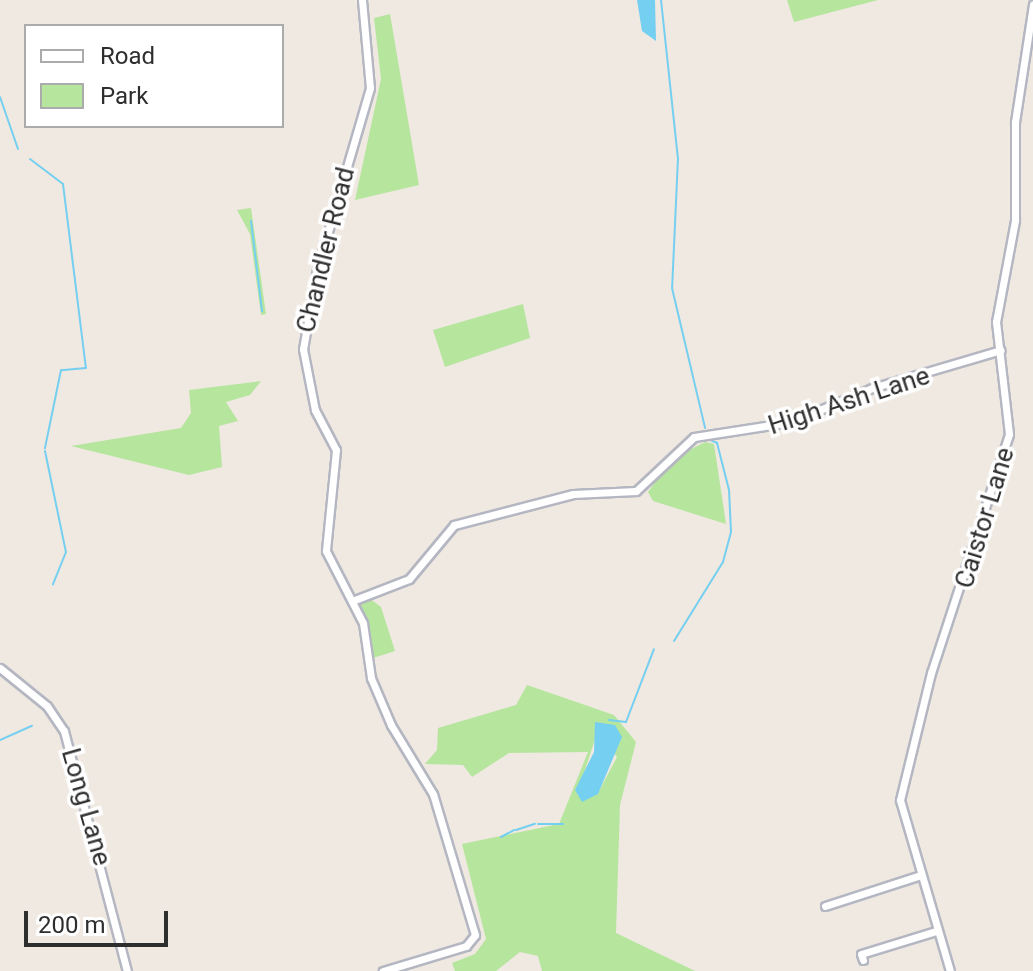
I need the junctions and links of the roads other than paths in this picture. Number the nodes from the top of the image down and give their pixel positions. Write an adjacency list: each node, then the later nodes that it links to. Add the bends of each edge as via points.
1 (362, 0): 4 (street, Chandler Road, via 370,88 317,269 303,349 310,395 336,450 326,558)
2 (1033, 4): 3 (street, Caistor Lane, via 1015,122 1015,220 996,322)
3 (1001, 350): 4 (street, High Ash Lane, via 872,388 791,422 694,437 636,491 573,494 454,525 409,579); 6 (street, Caistor Lane, via 1010,394 1006,455 931,673 900,800)
4 (352, 601): 11 (street, Chandler Road, via 380,698 441,815 475,935 466,946)
5 (0, 668): 10 (street, Long Lane, via 47,706 64,731)
6 (918, 876): 7 (street); 8 (street, Caistor Lane)
7 (825, 906)
8 (936, 931): 9 (street); 12 (street, Caistor Lane)
9 (861, 954)
10 (127, 971)
11 (383, 971)
12 (950, 971)

